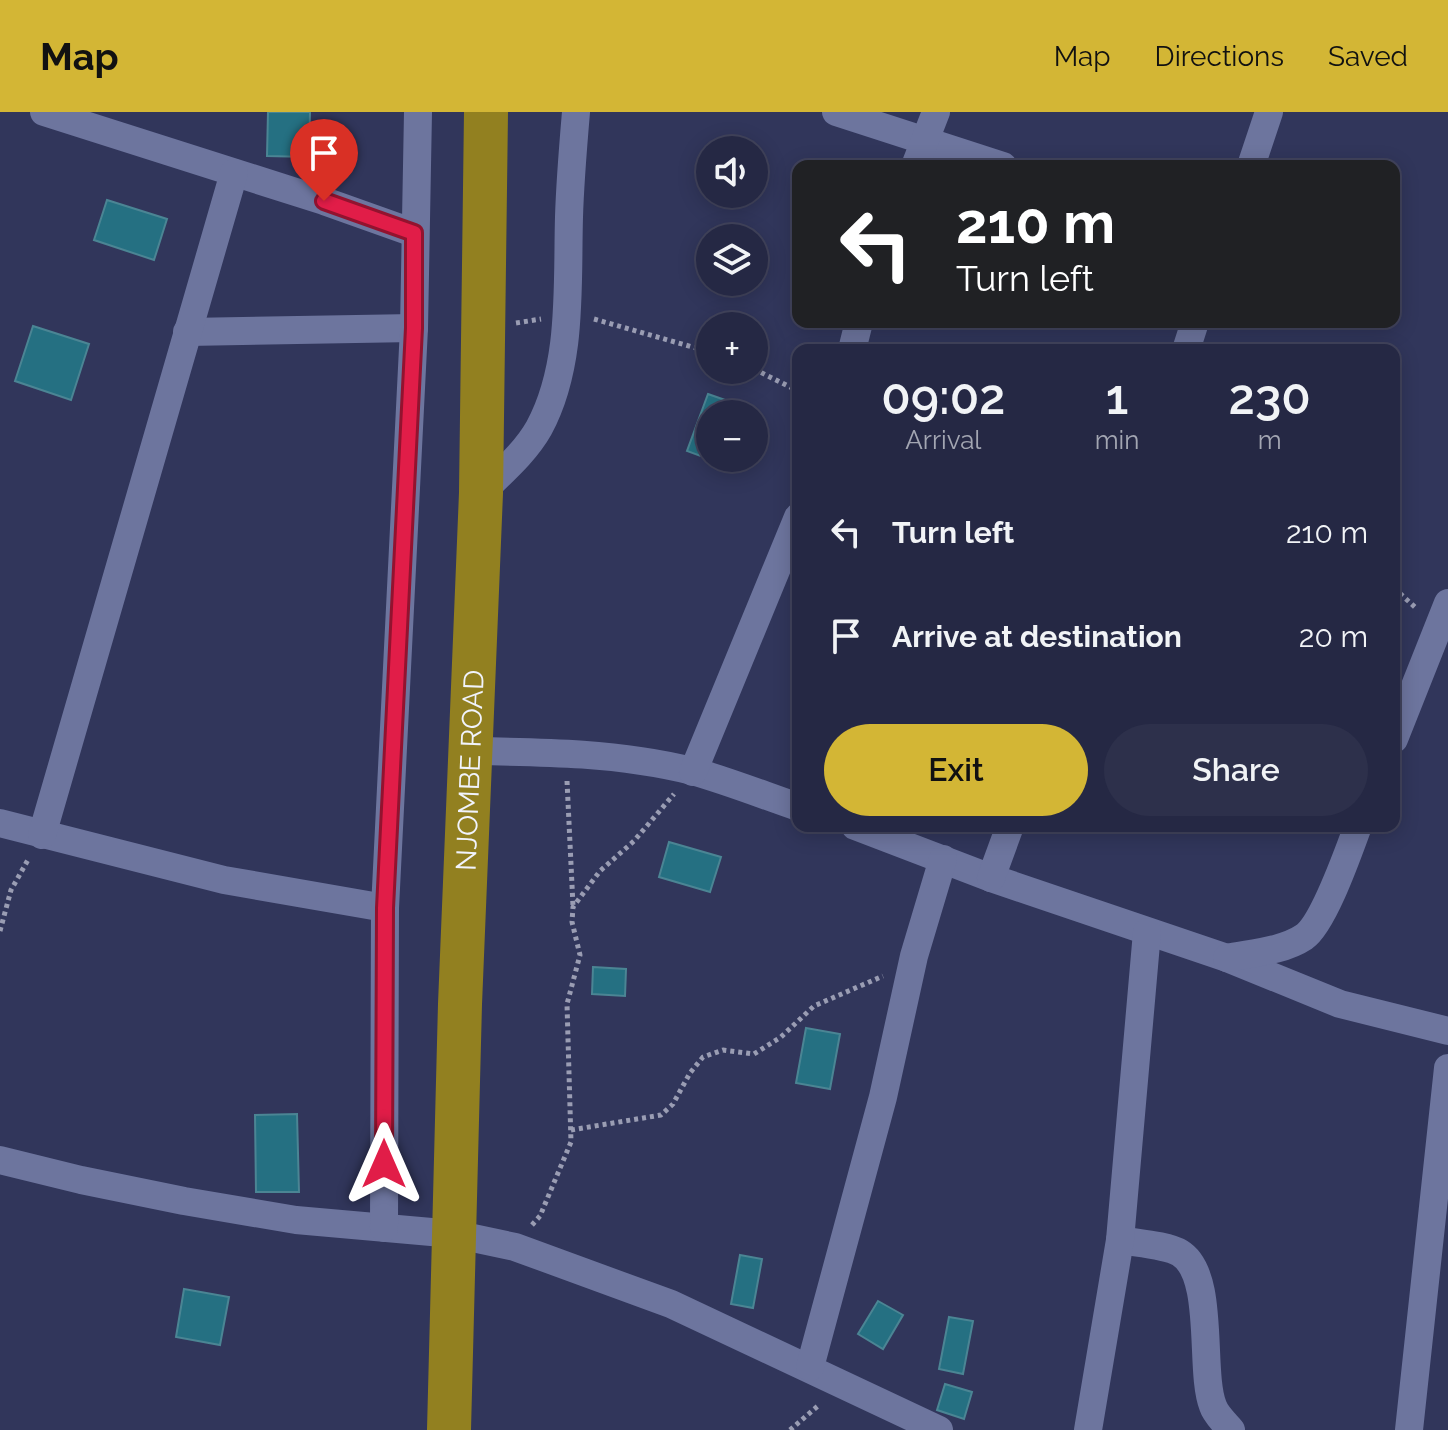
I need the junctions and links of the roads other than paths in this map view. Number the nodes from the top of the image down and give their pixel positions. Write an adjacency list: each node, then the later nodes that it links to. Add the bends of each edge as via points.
1 (44, 112): 12 (street)
2 (418, 112): 13 (street)
3 (486, 112): 16 (highway, NJOMBE ROAD)
4 (576, 112): 16 (street, via 567,313 553,395 538,430)
5 (836, 112): 8 (street)
6 (936, 112): 8 (street)
7 (1269, 112): 11 (street)
8 (925, 139): 9 (street); 10 (street)
9 (917, 160)
10 (986, 160)
11 (1253, 160)
12 (234, 173): 13 (street); 15 (street)
13 (414, 233): 14 (street)
14 (414, 328): 15 (street); 31 (street)
15 (187, 332): 28 (street)
16 (481, 493): 21 (highway, NJOMBE ROAD)
17 (792, 532): 22 (street)
18 (1448, 603): 19 (street)
19 (1440, 652): 20 (street)
20 (1400, 728)
21 (472, 751): 22 (street, via 565,752); 38 (highway, NJOMBE ROAD)
22 (693, 772): 23 (street)
23 (792, 805)
24 (0, 823): 28 (street)
25 (871, 832): 29 (street)
26 (1008, 832): 30 (street)
27 (1356, 832): 33 (street, via 1308,935 1292,944)
28 (42, 835): 31 (street, via 224,880)
29 (943, 859): 30 (street); 40 (street)
30 (991, 878): 32 (street)
31 (385, 908): 37 (street)
32 (1147, 932): 33 (street); 39 (street)
33 (1227, 958): 34 (street, via 1340,1004)
34 (1448, 1031)
35 (1448, 1068): 45 (street)
36 (0, 1160): 37 (street, via 184,1201)
37 (384, 1228): 38 (street)
38 (454, 1234): 40 (street, via 515,1247 671,1304); 41 (highway, NJOMBE ROAD)
39 (1120, 1240): 43 (street); 44 (street, via 1178,1251 1188,1259 1203,1306 1212,1405)
40 (810, 1367): 42 (street)
41 (449, 1430)
42 (939, 1430)
43 (1088, 1430)
44 (1231, 1430)
45 (1409, 1430)

